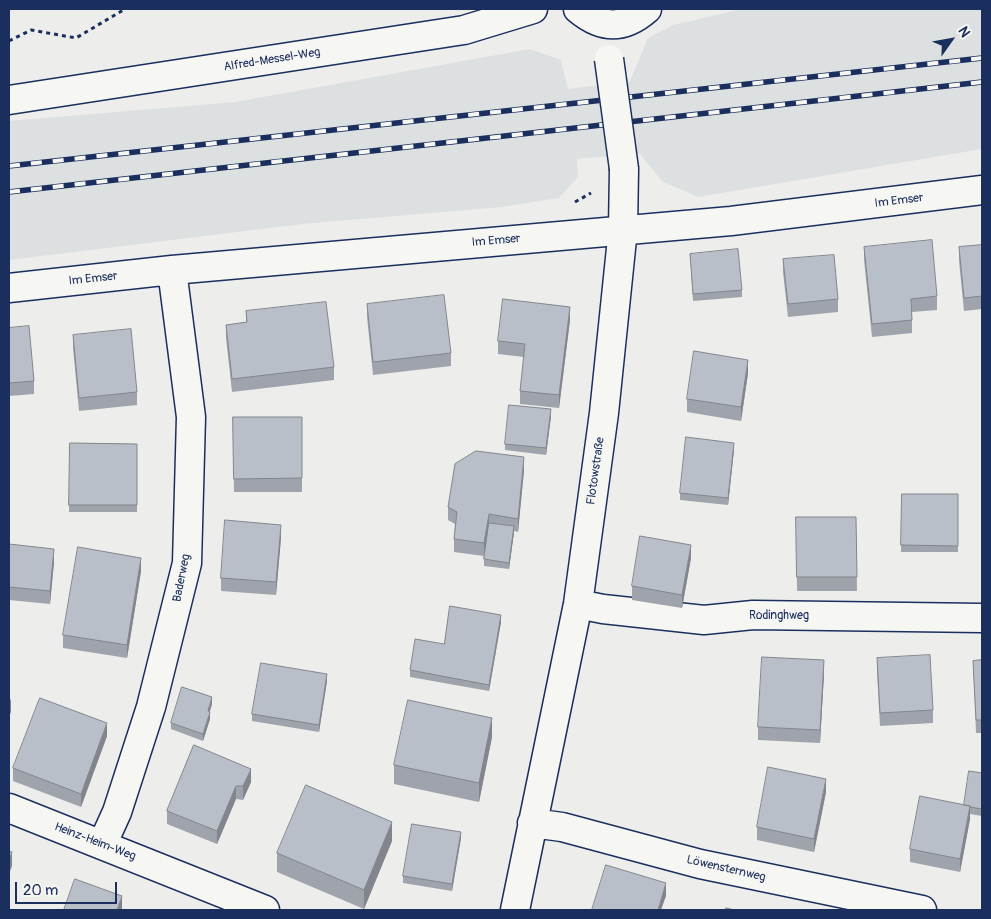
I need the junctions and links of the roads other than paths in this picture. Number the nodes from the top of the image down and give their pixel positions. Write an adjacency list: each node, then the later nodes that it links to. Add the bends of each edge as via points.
1 (533, 9): 5 (street, Alfred-Messel-Weg, via 464,30)
2 (578, 9): 4 (street)
3 (647, 9): 4 (street, via 631,21)
4 (610, 26): 7 (street, Flotowstraße, bridge, via 609,59 624,169)
5 (9, 100)
6 (982, 190): 7 (street, Im Emser, via 731,221)
7 (623, 229): 8 (street, Im Emser); 10 (street, Flotowstraße, via 604,413)
8 (172, 270): 9 (street, Im Emser); 14 (street, Baderweg, via 191,418 187,563 151,706 117,812)
9 (9, 288)
10 (578, 604): 11 (street, Rodinghweg, via 704,620 753,615); 13 (street, Flotowstraße)
11 (982, 618)
12 (9, 808): 14 (street, Heinz-Heim-Weg)
13 (532, 823): 16 (street, Flotowstraße); 17 (street, Löwensternweg, via 562,827 700,864)
14 (102, 844): 15 (street, Heinz-Heim-Weg)
15 (265, 910)
16 (515, 910)
17 (922, 910)

